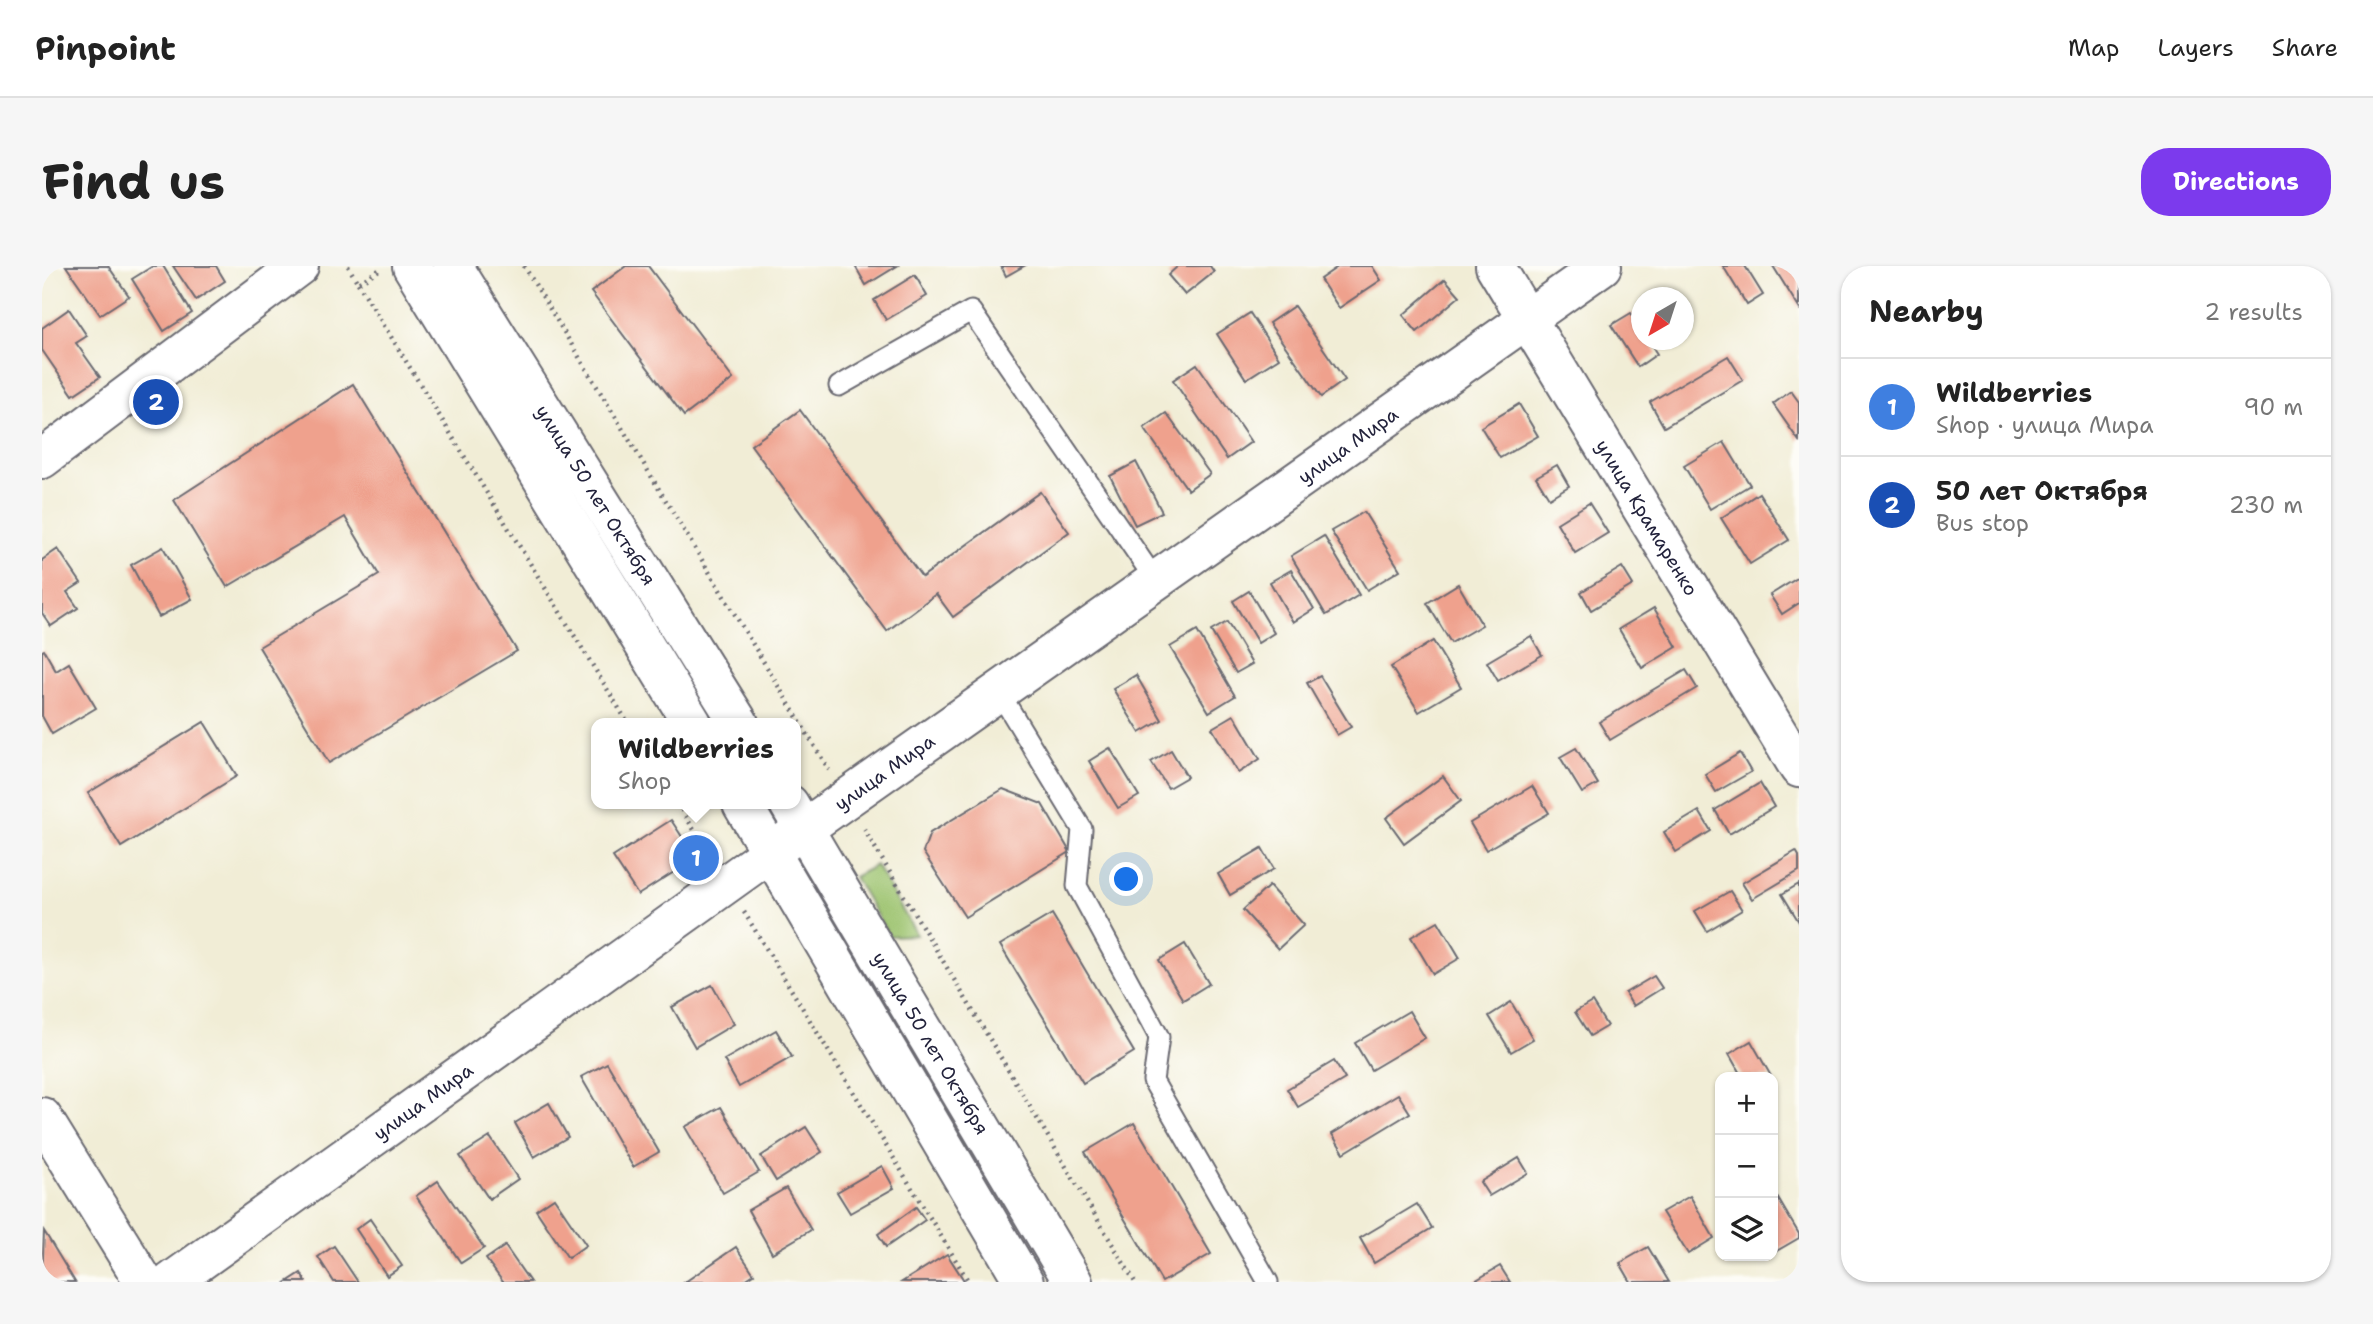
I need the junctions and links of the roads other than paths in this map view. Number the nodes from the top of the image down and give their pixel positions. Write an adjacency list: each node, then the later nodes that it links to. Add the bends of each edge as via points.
1 (299, 266): 8 (street)
2 (412, 266): 11 (street, улица 50 лет Октября)
3 (453, 266): 12 (street, улица 50 лет Октября)
4 (1494, 266): 6 (street, улица Крамаренко)
5 (1602, 266): 6 (street, улица Мира)
6 (1527, 318): 9 (street, улица Мира); 13 (street, улица Крамаренко)
7 (839, 386): 9 (lane, via 971,311)
8 (42, 459)
9 (1156, 581): 10 (street, улица Мира)
10 (999, 692): 15 (street, улица Мира); 22 (lane, via 1082,829 1077,886 1159,1037 1153,1081)
11 (689, 718)
12 (736, 718)
13 (1799, 768)
14 (744, 809): 16 (street)
15 (797, 816): 16 (street, улица Мира); 21 (street, улица 50 лет Октября)
16 (771, 852): 19 (street, улица Мира); 20 (street)
17 (42, 1117): 18 (street)
18 (144, 1282)
19 (171, 1282)
20 (1024, 1282)
21 (1073, 1282)
22 (1268, 1282)

